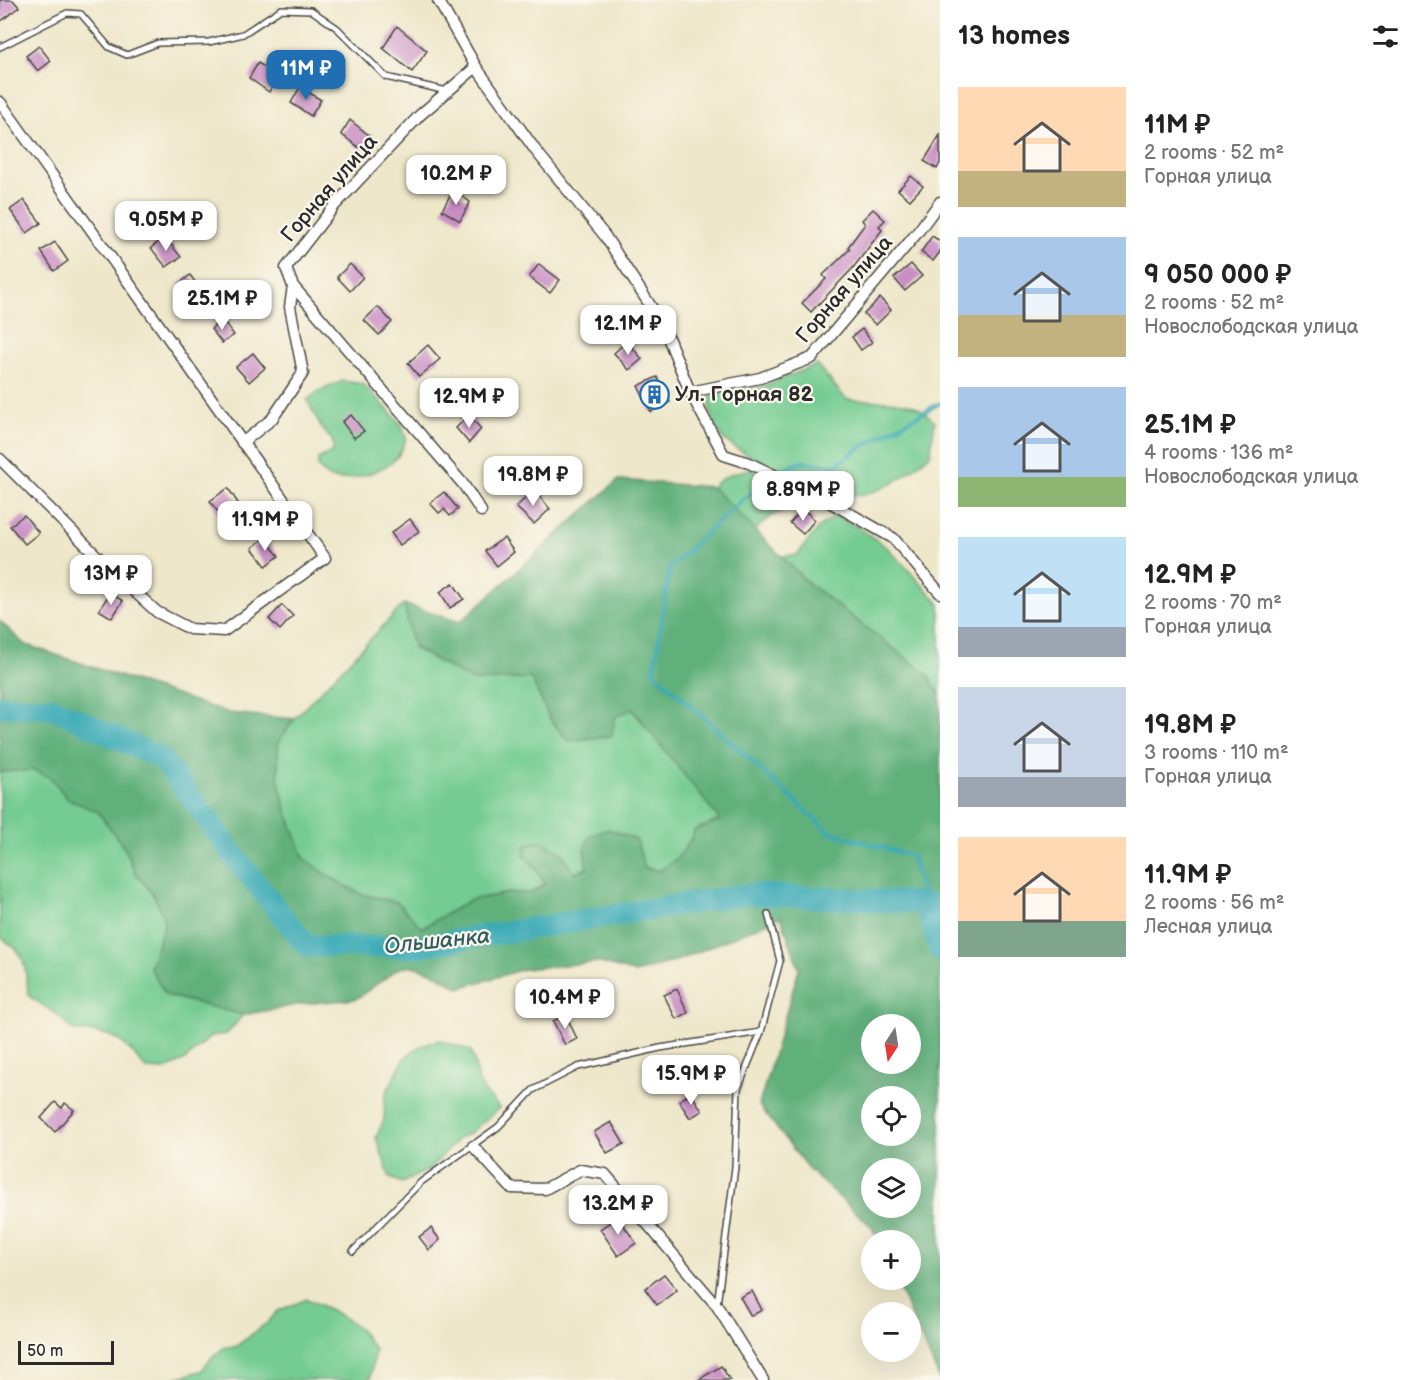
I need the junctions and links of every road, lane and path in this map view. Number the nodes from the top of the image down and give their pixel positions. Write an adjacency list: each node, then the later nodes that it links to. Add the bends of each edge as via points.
1 (438, 0): 3 (street)
2 (0, 47): 4 (lane, via 67,14 81,14 109,47 127,55 158,43 209,42 243,34 281,9 311,10 337,28 386,77)
3 (476, 67): 4 (street, Горная улица); 8 (street, via 536,151 605,236 663,325)
4 (447, 91): 7 (street, Горная улица, via 335,205 286,268)
5 (0, 102): 9 (street)
6 (940, 202): 8 (street, Горная улица, via 812,358 760,378)
7 (293, 286): 9 (street, via 290,307 303,373 272,419); 11 (street, via 463,483)
8 (690, 392): 12 (street, via 724,455 825,500 893,538)
9 (242, 443): 10 (street, via 325,558 224,631 190,629 157,612)
10 (0, 459)
11 (480, 511)
12 (940, 593)
13 (768, 914): 14 (lane, via 780,961)
14 (761, 1032): 15 (lane, via 660,1048 578,1067 533,1090 498,1127); 17 (lane, via 738,1089 735,1167)
15 (473, 1146): 16 (lane, via 421,1182); 17 (street, via 511,1188 545,1190 580,1170 605,1174)
16 (353, 1251)
17 (717, 1306): 18 (street)
18 (763, 1380)

